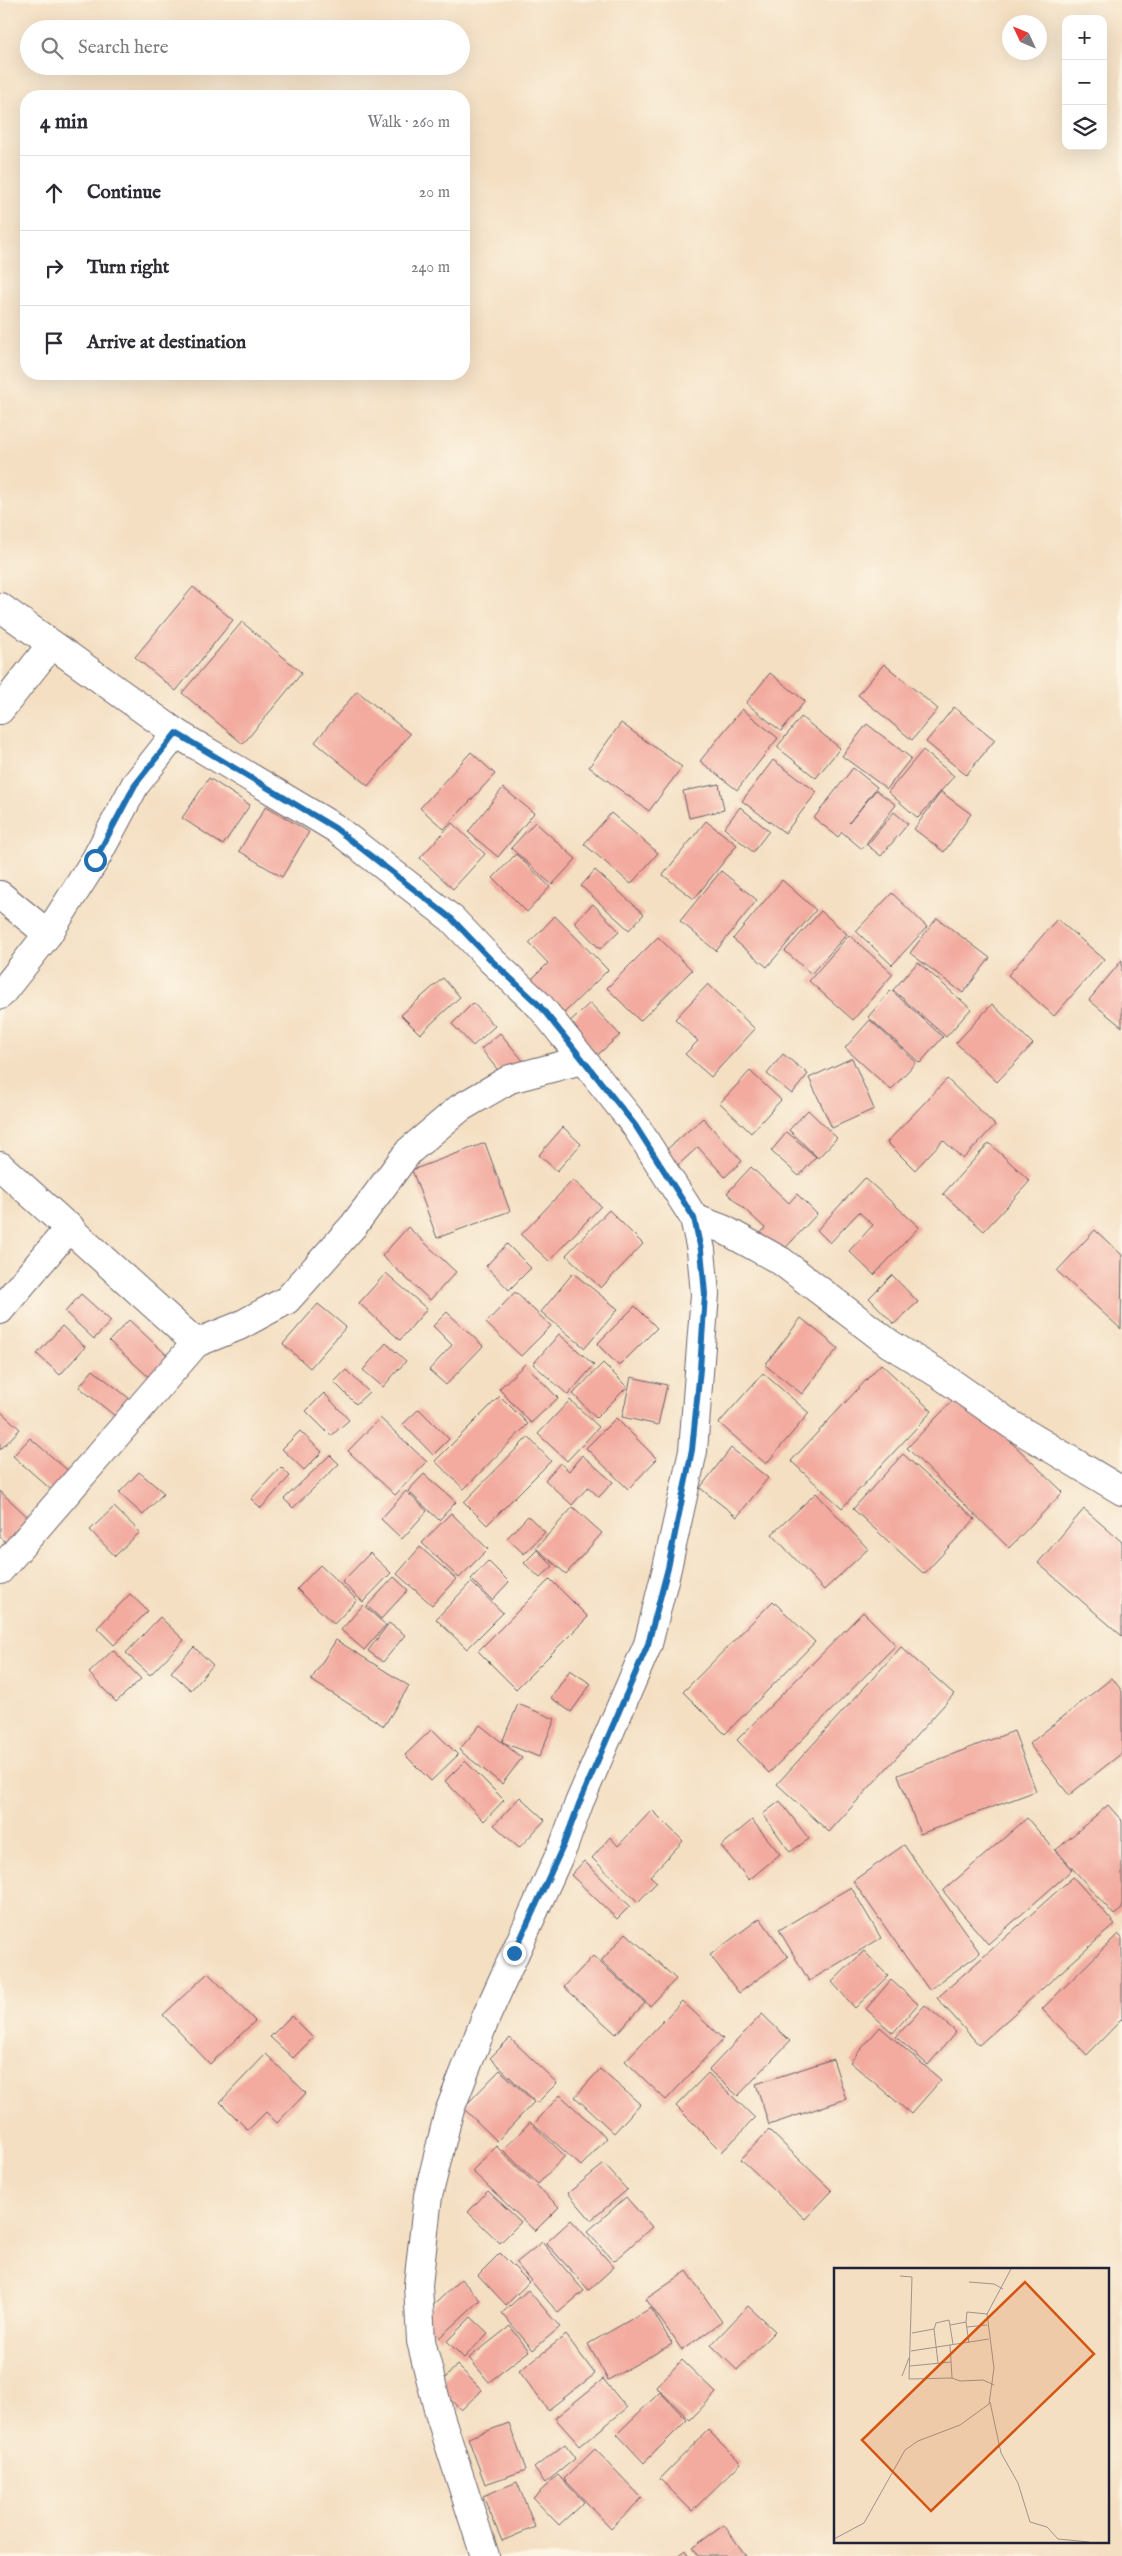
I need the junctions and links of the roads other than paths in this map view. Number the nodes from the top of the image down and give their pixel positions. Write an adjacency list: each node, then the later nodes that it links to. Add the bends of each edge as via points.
1 (0, 607): 2 (street)
2 (51, 645): 3 (street); 4 (street)
3 (0, 710)
4 (176, 733): 6 (street, via 135,785 95,860); 8 (street, via 335,828 452,919 540,1006)
5 (0, 895): 6 (street)
6 (48, 934): 7 (street)
7 (0, 995)
8 (582, 1060): 10 (street, via 635,1125); 13 (street, via 510,1079 460,1108 408,1150 354,1225 287,1300 239,1326)
9 (0, 1166): 11 (street)
10 (694, 1218): 14 (street, via 723,1229 781,1261 890,1344 1012,1425); 16 (street, via 705,1294 692,1450 668,1568 648,1644 564,1844 486,2017 449,2112 428,2196 418,2286 421,2341 439,2413)
11 (70, 1227): 12 (street); 13 (street)
12 (0, 1310)
13 (196, 1343): 15 (street)
14 (1122, 1491)
15 (0, 1570)
16 (485, 2556)

